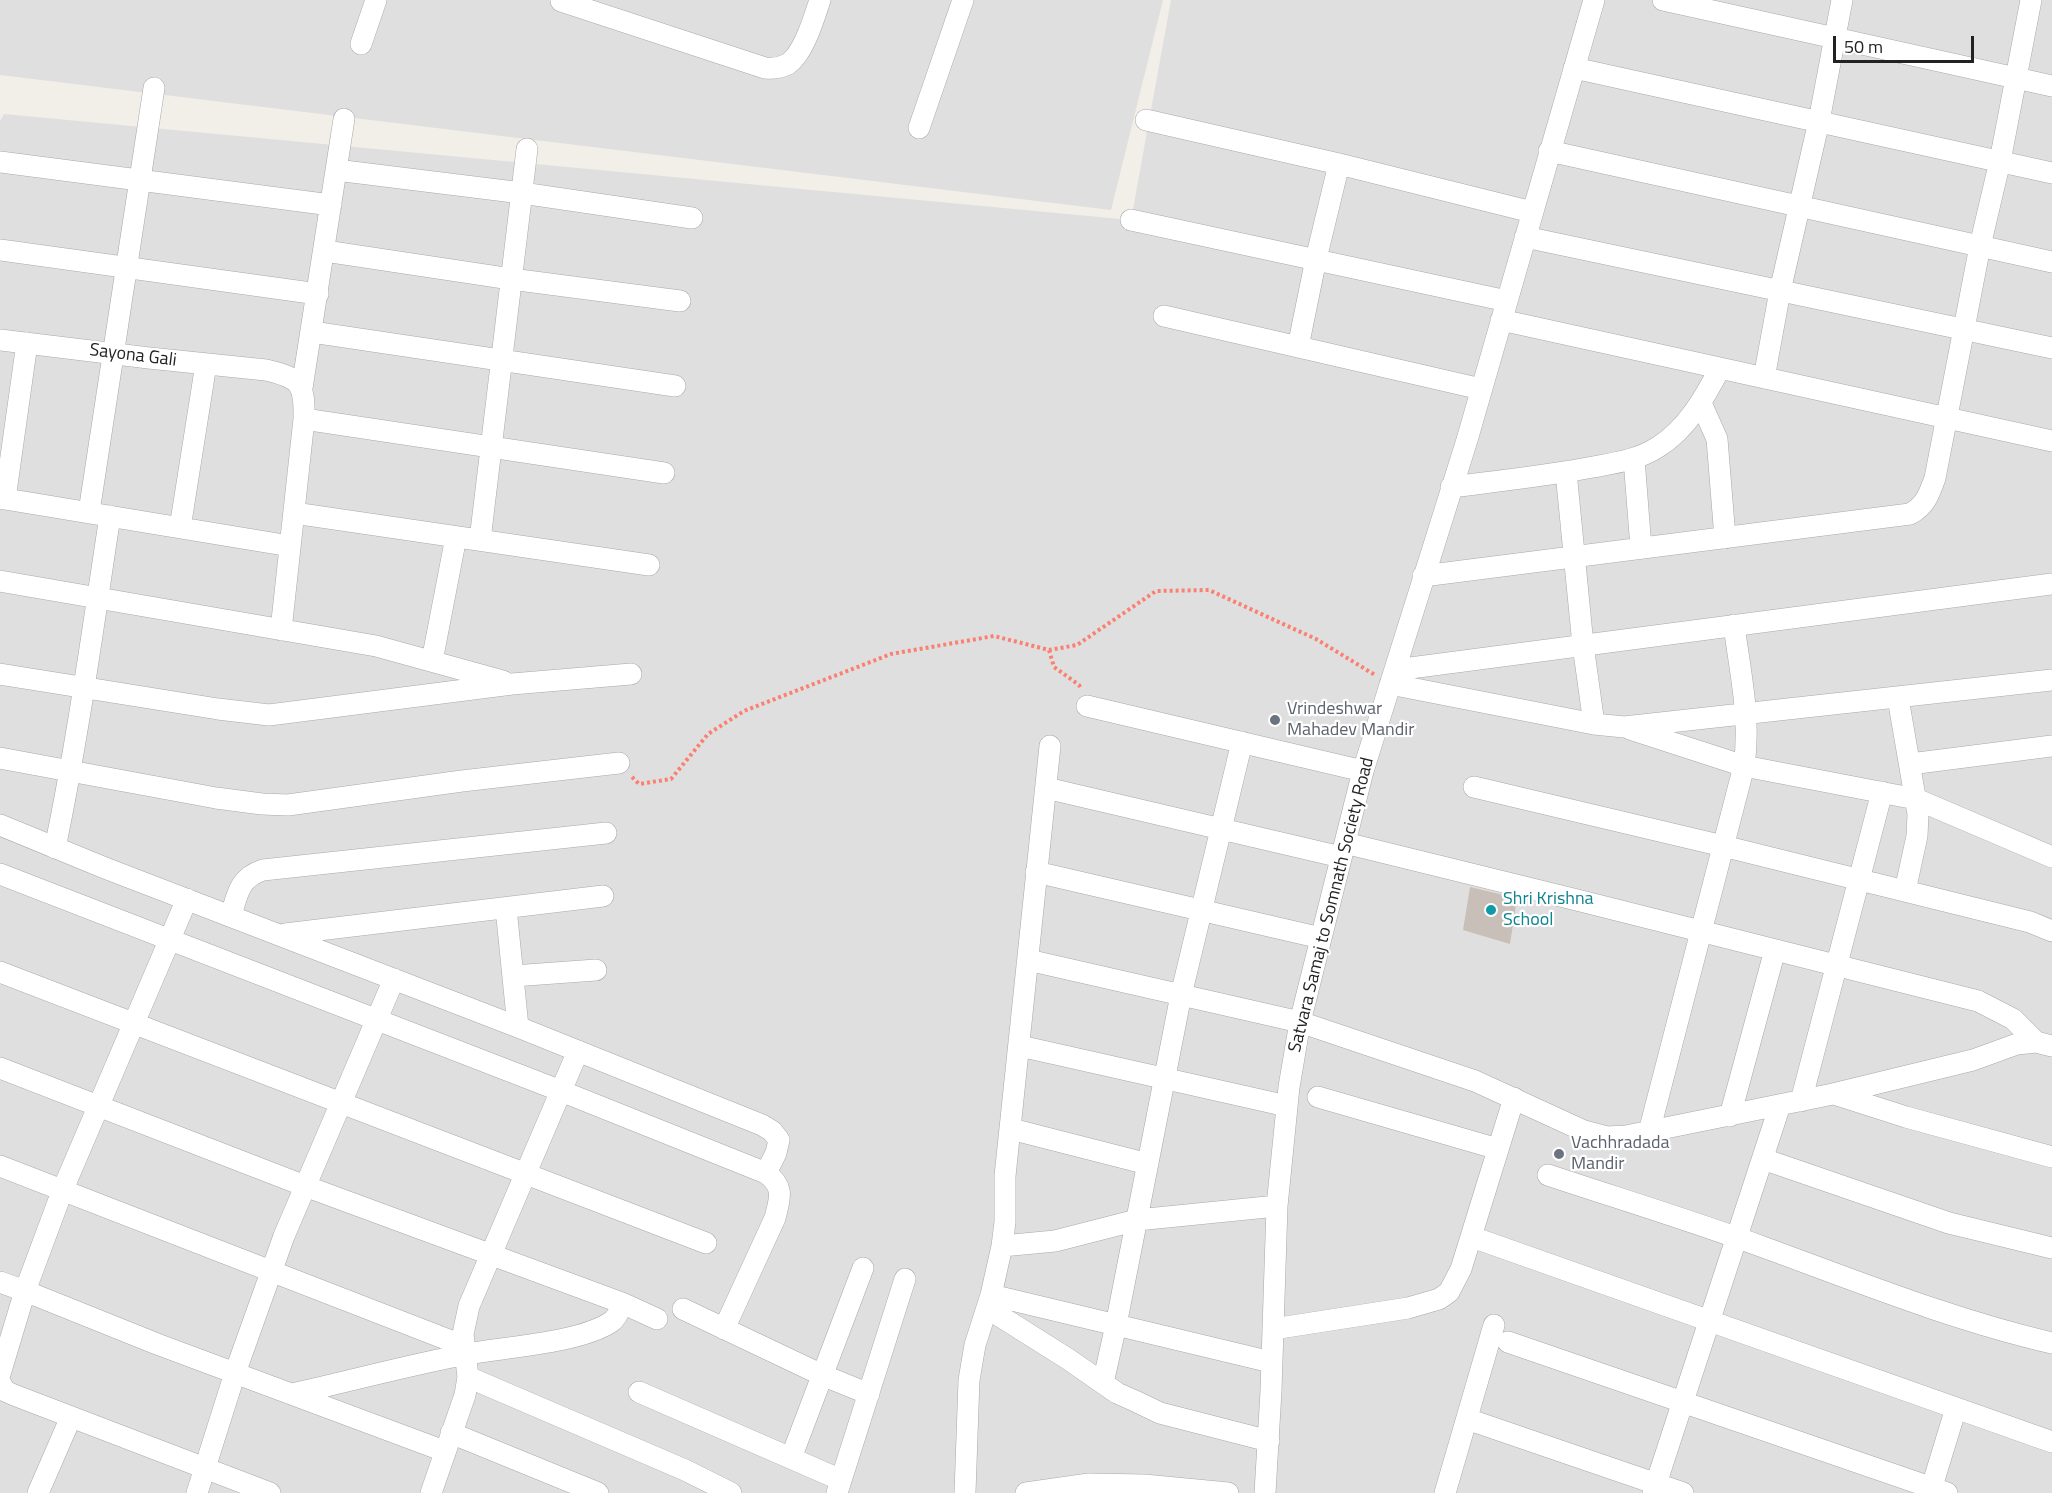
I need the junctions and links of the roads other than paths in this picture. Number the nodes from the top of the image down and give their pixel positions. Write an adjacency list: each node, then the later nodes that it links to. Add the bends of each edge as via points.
1 (376, 0): 10 (street)
2 (820, 0): 8 (street, via 799,50 786,65 776,69)
3 (963, 0): 18 (street)
4 (1594, 0): 11 (street, Satvara Samaj to Somnath Society Road)
5 (1663, 0): 9 (street)
6 (1842, 0): 9 (street)
7 (2031, 0): 12 (street)
8 (561, 1)
9 (1834, 38): 12 (street); 17 (street)
10 (361, 44)
11 (1574, 68): 17 (street); 20 (street, Satvara Samaj to Somnath Society Road)
12 (2016, 78): 13 (street); 21 (street)
13 (2052, 86)
14 (154, 88): 26 (street)
15 (344, 119): 24 (street)
16 (1146, 120): 23 (street)
17 (1819, 121): 21 (street); 29 (street)
18 (919, 128)
19 (527, 149): 27 (street)
20 (1549, 151): 29 (street); 30 (street, Satvara Samaj to Somnath Society Road)
21 (2000, 161): 25 (street); 34 (street)
22 (0, 162): 26 (street)
23 (1339, 164): 30 (street); 37 (street)
24 (336, 170): 27 (street); 28 (street)
25 (2052, 172)
26 (140, 180): 28 (street); 39 (street)
27 (522, 193): 31 (street); 40 (street)
28 (331, 205): 36 (street)
29 (1800, 206): 34 (street); 41 (street)
30 (1532, 212): 33 (street, Satvara Samaj to Somnath Society Road)
31 (692, 218)
32 (1131, 220): 37 (street)
33 (1524, 237): 41 (street); 44 (street, Satvara Samaj to Somnath Society Road)
34 (1980, 246): 38 (street); 46 (street)
35 (0, 250): 39 (street)
36 (325, 250): 40 (street); 42 (street)
37 (1316, 260): 44 (street); 50 (street)
38 (2052, 262)
39 (126, 267): 42 (street); 52 (street)
40 (511, 279): 43 (street); 53 (street)
41 (1780, 291): 46 (street); 56 (street)
42 (318, 294): 47 (street)
43 (680, 301)
44 (1504, 310): 55 (street); 59 (street, Satvara Samaj to Somnath Society Road)
45 (1164, 316): 50 (street)
46 (1964, 329): 51 (street); 61 (street)
47 (312, 332): 53 (street); 58 (street)
48 (0, 340): 49 (street, Sayona Gali)
49 (27, 343): 52 (street, Sayona Gali); 69 (street)
50 (1298, 347): 59 (street)
51 (2052, 348)
52 (115, 354): 54 (street, Sayona Gali); 71 (street)
53 (501, 359): 57 (street); 64 (street)
54 (206, 364): 58 (street, Sayona Gali, via 266,370 292,378); 72 (street)
55 (1720, 368): 56 (street); 60 (street)
56 (1764, 378): 61 (street)
57 (675, 386)
58 (302, 388): 62 (street)
59 (1481, 389): 68 (street, Satvara Samaj to Somnath Society Road)
60 (1701, 403): 65 (street, via 1659,447); 74 (street, via 1717,439)
61 (1948, 418): 63 (street); 74 (street, via 1927,499 1910,514)
62 (304, 419): 64 (street); 70 (street)
63 (2052, 441)
64 (491, 447): 67 (street); 75 (street)
65 (1634, 459): 66 (street); 77 (street)
66 (1566, 472): 68 (street); 78 (street)
67 (664, 473)
68 (1451, 487): 80 (street, Satvara Samaj to Somnath Society Road)
69 (3, 498): 71 (street)
70 (294, 513): 73 (street); 76 (street)
71 (99, 514): 72 (street); 83 (street)
72 (180, 528): 76 (street)
73 (456, 537): 75 (street); 87 (street)
74 (1725, 538): 77 (street)
75 (480, 540): 79 (street)
76 (290, 546): 85 (street)
77 (1641, 548): 78 (street)
78 (1576, 557): 80 (street); 86 (street)
79 (649, 565)
80 (1423, 576): 90 (street, Satvara Samaj to Somnath Society Road)
81 (0, 581): 83 (street)
82 (2052, 584): 84 (street)
83 (98, 598): 85 (street); 93 (street)
84 (1734, 625): 86 (street); 96 (street)
85 (281, 630): 87 (street, via 376,646)
86 (1583, 645): 90 (street); 97 (street)
87 (432, 661): 92 (street)
88 (0, 674): 93 (street)
89 (631, 674): 92 (street)
90 (1393, 677): 97 (street); 107 (street, Satvara Samaj to Somnath Society Road)
91 (2052, 680): 94 (street)
92 (512, 684): 93 (street, via 269,715)
93 (85, 688): 106 (street)
94 (1898, 698): 96 (street); 104 (street)
95 (1087, 706): 99 (street)
96 (1746, 713): 98 (street); 105 (street)
97 (1594, 724): 98 (street)
98 (1624, 727): 105 (street)
99 (1242, 742): 107 (street); 113 (street)
100 (1050, 746): 109 (street)
101 (2052, 746): 104 (street)
102 (0, 758): 106 (street)
103 (619, 763): 106 (street, via 288,805 216,798)
104 (1910, 764): 111 (street)
105 (1744, 766): 110 (street); 115 (street)
106 (71, 771): 116 (street)
107 (1363, 771): 117 (street, Satvara Samaj to Somnath Society Road)
108 (1474, 787): 115 (street)
109 (1046, 788): 113 (street); 119 (street)
110 (1882, 792): 111 (street); 121 (street)
111 (1916, 799): 118 (street); 122 (street, via 1917,836)
112 (0, 825): 116 (street)
113 (1221, 829): 117 (street); 126 (street)
114 (606, 832): 127 (street, via 263,870 253,873 238,890)
115 (1723, 846): 121 (street); 128 (street)
116 (55, 848): 124 (street)
117 (1343, 850): 128 (street); 131 (street, Satvara Samaj to Somnath Society Road)
118 (2052, 857)
119 (1036, 872): 126 (street); 134 (street)
120 (0, 874): 132 (street)
121 (1859, 879): 122 (street); 135 (street)
122 (1905, 891): 129 (street)
123 (603, 896): 125 (street)
124 (187, 899): 127 (street); 132 (street)
125 (506, 908): 130 (street); 138 (street)
126 (1201, 910): 131 (street); 140 (street)
127 (231, 916): 130 (street)
128 (1701, 931): 133 (street); 161 (street)
129 (2052, 931)
130 (281, 935): 139 (street)
131 (1321, 938): 142 (street, Satvara Samaj to Somnath Society Road)
132 (170, 939): 141 (street); 143 (street)
133 (1775, 950): 135 (street); 159 (street)
134 (1028, 960): 140 (street); 146 (street)
135 (1836, 965): 145 (street, via 1978,1001 2013,1019); 154 (street)
136 (596, 970): 138 (street)
137 (0, 972): 143 (street)
138 (513, 976): 144 (street)
139 (394, 979): 141 (street); 144 (street)
140 (1181, 996): 142 (street); 149 (street)
141 (376, 1019): 150 (street); 155 (street)
142 (1300, 1022): 153 (street); 158 (street, Satvara Samaj to Somnath Society Road)
143 (134, 1023): 155 (street); 156 (street)
144 (518, 1027): 147 (street)
145 (2044, 1044): 151 (street, via 2017,1044)
146 (1020, 1046): 149 (street); 160 (street)
147 (578, 1051): 150 (street); 167 (street, via 772,1131 779,1140)
148 (0, 1068): 156 (street)
149 (1165, 1078): 158 (street); 165 (street)
150 (561, 1090): 167 (street); 168 (street)
151 (1833, 1094): 154 (street); 163 (street)
152 (1318, 1097): 162 (street)
153 (1514, 1098): 161 (street, via 1584,1131 1607,1137); 162 (street)
154 (1801, 1101): 157 (street)
155 (341, 1103): 168 (street); 170 (street)
156 (99, 1105): 170 (street); 171 (street)
157 (1780, 1105): 159 (street); 164 (street)
158 (1287, 1106): 172 (street, Satvara Samaj to Somnath Society Road)
159 (1730, 1116): 161 (street)
160 (1011, 1129): 165 (street); 177 (street)
161 (1649, 1132)
162 (1498, 1149): 174 (street)
163 (2052, 1157)
164 (1763, 1159): 175 (street); 178 (street, via 1949,1222)
165 (1148, 1164): 173 (street)
166 (0, 1166): 171 (street)
167 (766, 1173): 192 (street, via 780,1190 775,1218)
168 (526, 1174): 176 (street); 179 (street)
169 (1548, 1175): 175 (street)
170 (305, 1186): 179 (street); 181 (street)
171 (63, 1189): 181 (street); 184 (street)
172 (1277, 1206): 173 (street); 193 (street, Satvara Samaj to Somnath Society Road)
173 (1137, 1220): 177 (street, via 1055,1241); 190 (street)
174 (1472, 1237): 189 (street); 193 (street, via 1449,1292 1439,1299 1408,1308)
175 (1737, 1238): 189 (street); 195 (street, via 1943,1312)
176 (706, 1243)
177 (1002, 1246): 185 (street)
178 (2052, 1248)
179 (490, 1254): 186 (street); 196 (street, via 467,1313)
180 (863, 1268): 200 (street)
181 (271, 1270): 196 (street); 198 (street)
182 (905, 1279): 206 (street)
183 (0, 1282): 184 (street)
184 (25, 1291): 198 (street); 199 (street)
185 (989, 1301): 190 (street); 203 (street); 227 (street, via 969,1380)
186 (622, 1303): 188 (street); 196 (street, via 612,1321 583,1333 549,1342)
187 (682, 1309): 192 (street)
188 (657, 1319)
189 (1710, 1320): 207 (street); 208 (street)
190 (1116, 1325): 197 (street); 203 (street)
191 (1494, 1325): 210 (street)
192 (724, 1329): 200 (street)
193 (1273, 1329): 197 (street, Satvara Samaj to Somnath Society Road)
194 (1508, 1342): 207 (street)
195 (2052, 1343)
196 (465, 1350): 201 (street); 205 (street)
197 (1271, 1362): 212 (street, Satvara Samaj to Somnath Society Road)
198 (235, 1373): 205 (street); 215 (street)
199 (0, 1374)
200 (822, 1375): 206 (street); 214 (street)
201 (468, 1377): 211 (street); 226 (street)
202 (0, 1382): 209 (street, via 14,1395)
203 (1103, 1383): 212 (street, via 1160,1413)
204 (639, 1392): 214 (street)
205 (292, 1394): 211 (street)
206 (869, 1394): 216 (street)
207 (1684, 1401): 217 (street); 220 (street)
208 (1956, 1408): 213 (street); 220 (street)
209 (71, 1417): 215 (street); 221 (street)
210 (1467, 1419): 217 (street); 231 (street)
211 (447, 1442): 224 (street); 225 (street)
212 (1269, 1442): 230 (street, Satvara Samaj to Somnath Society Road)
213 (2052, 1442)
214 (791, 1458): 216 (street)
215 (205, 1468): 222 (street); 223 (street)
216 (839, 1486)
217 (1655, 1488): 232 (street)
218 (1076, 1489): 219 (street); 228 (street)
219 (1144, 1489): 229 (street)
220 (1936, 1491)
221 (38, 1493)
222 (197, 1493)
223 (270, 1493)
224 (431, 1493)
225 (598, 1493)
226 (731, 1493)
227 (965, 1493)
228 (1026, 1493)
229 (1228, 1493)
230 (1265, 1493)
231 (1445, 1493)
232 (1683, 1493)

